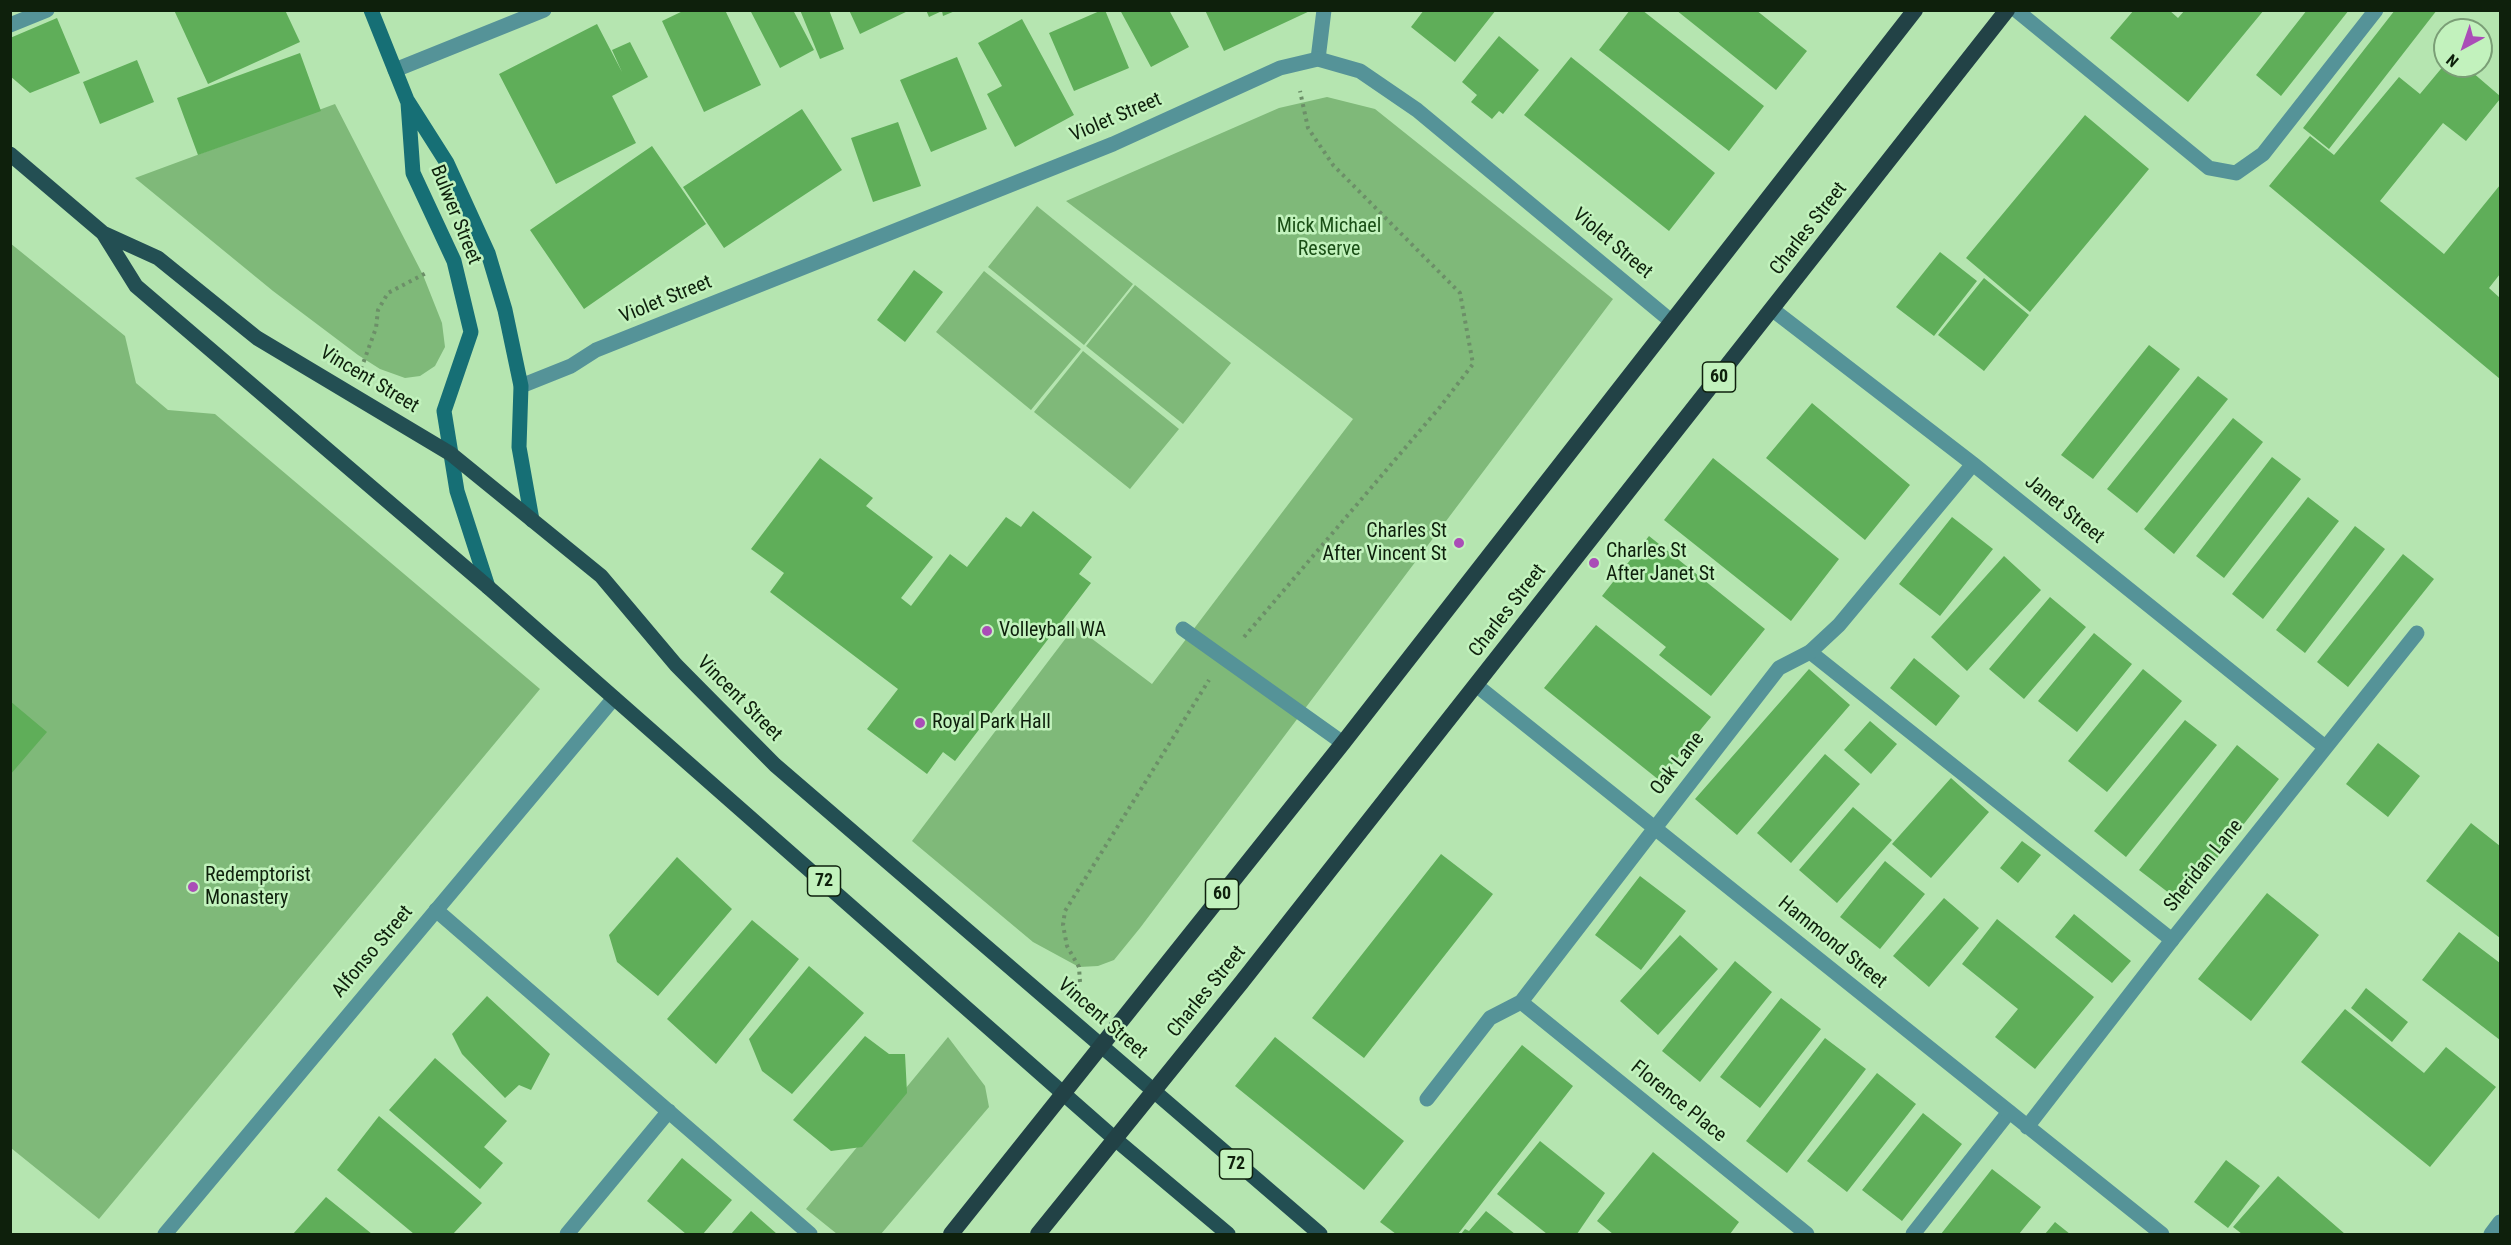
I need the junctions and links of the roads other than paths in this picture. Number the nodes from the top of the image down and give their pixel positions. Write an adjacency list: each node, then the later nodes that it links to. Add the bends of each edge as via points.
1 (48, 10): 9 (street)
2 (371, 10): 11 (main road, Bulwer Street / 72)
3 (544, 10): 11 (street)
4 (1324, 10): 10 (street)
5 (1915, 10): 16 (highway, 60)
6 (2007, 10): 15 (highway, Charles Street / 60)
7 (2016, 10): 8 (street, via 2209,168 2236,173 2263,154)
8 (2376, 10)
9 (10, 25)
10 (1318, 59): 16 (street, Violet Street, via 1360,70 1417,110); 17 (street, Violet Street, via 1280,68 1113,144 596,350 571,366)
11 (395, 70): 12 (main road, Bulwer Street / 72)
12 (407, 100): 17 (main road, Bulwer Street / 72, via 447,163 488,253); 18 (main road, Bulwer Street / 72, via 413,172 454,261 471,333 444,411)
13 (10, 154): 14 (main road, Vincent Street)
14 (103, 233): 18 (main road, Vincent Street, via 158,258 257,338); 21 (main road, Vincent Street, via 136,286)
15 (1773, 310): 19 (street, Janet Street); 25 (highway, Charles Street / 60)
16 (1671, 321): 27 (highway, 60)
17 (521, 386): 20 (main road, Bulwer Street / 72, via 519,447)
18 (451, 454): 20 (main road, Vincent Street); 21 (main road, Bulwer Street / 72, via 466,523)
19 (1973, 464): 24 (street, Oak Lane, via 1839,625); 28 (street, Janet Street)
20 (532, 520): 33 (main road, Vincent Street / 72, via 601,576 676,665 775,765)
21 (488, 587): 26 (main road, Vincent Street / 72)
22 (1183, 629): 27 (street)
23 (2417, 633): 28 (street, Sheridan Lane)
24 (1810, 651): 29 (street, Oak Lane, via 1779,668); 31 (street)
25 (1476, 685): 29 (street, Hammond Street); 34 (highway, Charles Street / 60)
26 (614, 698): 30 (street, Alfonso Street); 35 (main road, Vincent Street / 72)
27 (1342, 743): 33 (highway, 60)
28 (2325, 747): 31 (street, Sheridan Lane)
29 (1655, 828): 32 (street, Oak Lane); 38 (street, Hammond Street)
30 (436, 910): 37 (street); 42 (street, Alfonso Street)
31 (2172, 940): 39 (street, Sheridan Lane)
32 (1521, 1002): 36 (street, Oak Lane, via 1490,1018); 49 (street, Florence Place)
33 (1102, 1046): 34 (main road, Vincent Street / 72); 35 (highway, 60)
34 (1154, 1092): 40 (highway, Charles Street / 60); 48 (main road, Vincent Street / 72)
35 (1064, 1093): 40 (main road, Vincent Street / 72); 45 (highway, 60)
36 (1427, 1100)
37 (669, 1112): 43 (street); 44 (street)
38 (2009, 1112): 39 (street, Hammond Street); 50 (street)
39 (2027, 1127): 51 (street, Hammond Street)
40 (1115, 1139): 46 (highway, Charles Street / 60); 47 (main road, Vincent Street / 72)
41 (2500, 1222): 52 (street)
42 (165, 1234)
43 (567, 1234)
44 (810, 1234)
45 (951, 1234)
46 (1038, 1234)
47 (1228, 1234)
48 (1320, 1234)
49 (1807, 1234)
50 (1913, 1234)
51 (2162, 1234)
52 (2491, 1234)

